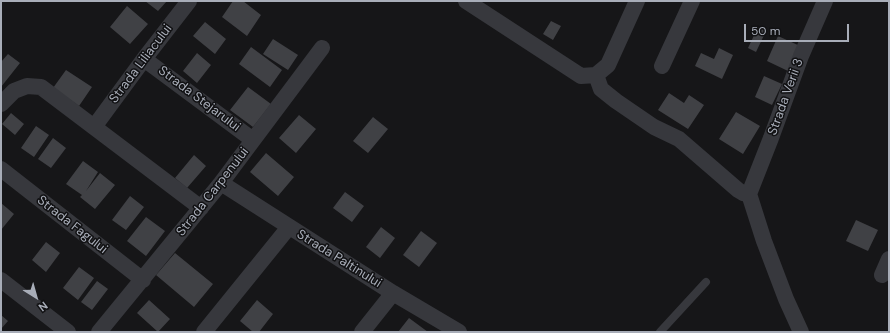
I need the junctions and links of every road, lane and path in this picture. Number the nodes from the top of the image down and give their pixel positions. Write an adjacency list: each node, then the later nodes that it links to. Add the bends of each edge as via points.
1 (189, 1): 7 (street, Strada Liliacului)
2 (637, 1): 9 (street, via 608,65)
3 (692, 1): 8 (street)
4 (825, 1): 15 (street, Strada Verii 3, via 801,56)
5 (475, 4): 9 (street, via 581,76)
6 (322, 48): 12 (street, Strada Carpenului)
7 (144, 59): 11 (street, Strada Liliacului); 12 (street, Strada Stejarului)
8 (662, 66)
9 (596, 76): 15 (street, via 601,89 616,101 654,127 679,139 738,190)
10 (1, 104): 11 (street, via 14,91 27,86 41,87)
11 (94, 127): 16 (street)
12 (253, 140): 14 (street, Strada Carpenului)
13 (1, 170): 21 (street, Strada Fagului)
14 (221, 183): 16 (street, Strada Carpenului); 17 (street, Strada Paltinului)
15 (749, 194): 30 (street, via 783,292)
16 (201, 208): 21 (street, Strada Carpenului)
17 (289, 227): 23 (street, Strada Paltinului); 26 (street)
18 (889, 259): 19 (street)
19 (882, 275)
20 (1, 280): 24 (street)
21 (143, 280): 25 (street, Strada Carpenului)
22 (706, 282): 29 (lane)
23 (393, 293): 27 (street); 28 (street, Strada Paltinului)
24 (68, 332)
25 (99, 332)
26 (204, 332)
27 (362, 332)
28 (459, 332)
29 (660, 332)
30 (801, 332)

